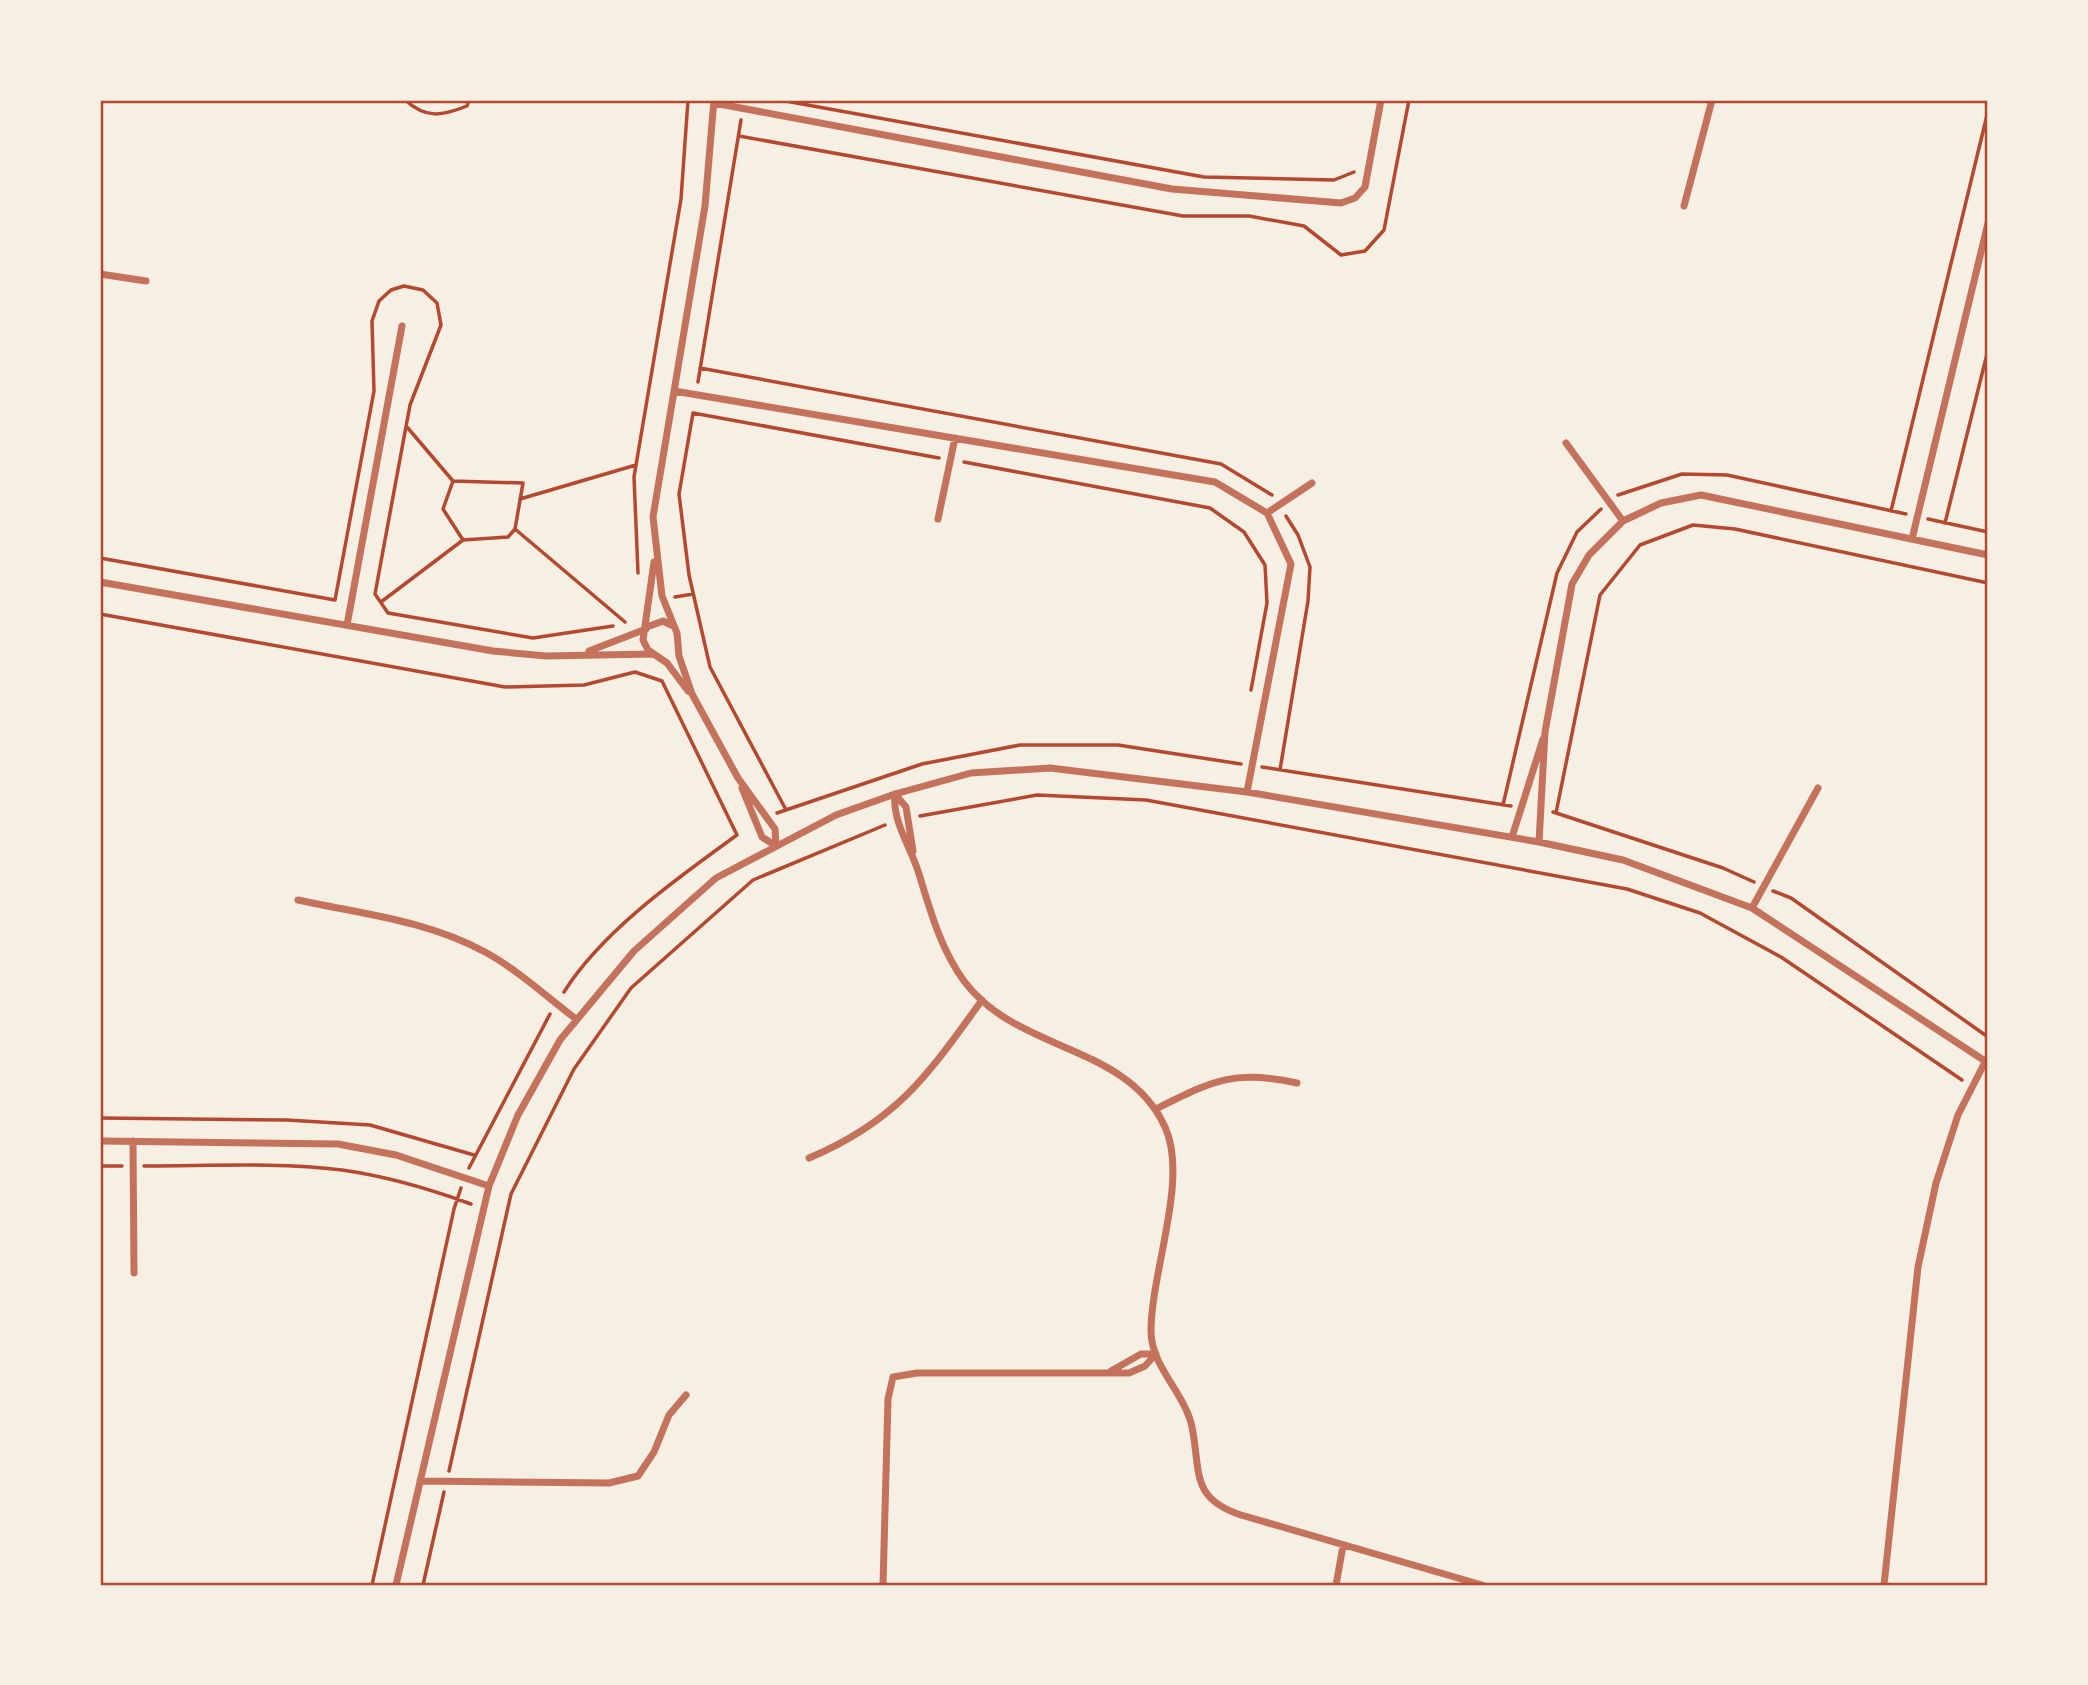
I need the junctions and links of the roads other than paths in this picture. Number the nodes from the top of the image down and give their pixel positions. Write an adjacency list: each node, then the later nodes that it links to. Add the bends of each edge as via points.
1 (1381, 100): 3 (street, via 1365,187 1355,198 1341,203 1172,190)
2 (1712, 100): 4 (street)
3 (714, 102): 11 (street, via 705,206)
4 (1684, 206)
5 (1988, 223): 6 (street)
6 (1979, 261): 7 (street); 18 (street)
7 (1988, 263)
8 (100, 274): 9 (street)
9 (146, 281)
10 (402, 326): 22 (street)
11 (674, 391): 12 (street); 19 (street, via 653,517)
12 (955, 438): 15 (street, via 1215,482); 16 (street)
13 (1566, 443): 17 (street)
14 (1312, 484): 15 (street)
15 (1267, 513): 31 (street, via 1290,564)
16 (938, 519)
17 (1623, 521): 18 (street, via 1661,503 1701,495); 28 (street, via 1589,555 1572,584)
18 (1912, 538): 20 (street)
19 (655, 545): 23 (street); 24 (street)
20 (1988, 555)
21 (100, 582): 22 (street)
22 (348, 625): 26 (street, via 493,651)
23 (671, 625): 24 (street, via 654,622); 25 (street, via 677,633)
24 (646, 628): 25 (street, via 645,646); 26 (street)
25 (665, 651): 26 (street); 27 (street); 27 (street, via 667,663)
26 (582, 654)
27 (695, 700): 29 (street)
28 (1545, 732): 33 (street); 34 (street)
29 (738, 778): 35 (street, via 775,829); 35 (street, via 762,837)
30 (1818, 788): 38 (street)
31 (1247, 792): 32 (street, via 1051,768 971,773); 33 (street)
32 (895, 794): 35 (street, via 836,815); 36 (street, via 893,811); 36 (street, via 906,807)
33 (1512, 837): 34 (street)
34 (1539, 842): 38 (street, via 1623,860)
35 (776, 846): 40 (street, via 716,878 634,951)
36 (915, 862): 39 (street, via 944,947 964,981)
37 (298, 900): 40 (street, via 406,921 457,938 514,971)
38 (1752, 908): 41 (street)
39 (982, 1000): 43 (street, via 1015,1026 1102,1062 1131,1082); 46 (street, via 911,1093 848,1142)
40 (576, 1019): 47 (street, via 518,1115)
41 (1987, 1062): 57 (street, via 1958,1115 1936,1183 1918,1267)
42 (1297, 1083): 43 (street, via 1261,1075 1211,1082)
43 (1156, 1109): 49 (street, via 1167,1129 1172,1167 1152,1317)
44 (100, 1141): 45 (street)
45 (134, 1141): 47 (street, via 338,1144 396,1154); 48 (street)
46 (809, 1158)
47 (489, 1186): 51 (street)
48 (135, 1273)
49 (1156, 1354): 52 (street, via 1192,1425 1197,1474 1210,1500 1226,1510); 54 (street, via 1141,1354 1110,1371 893,1377 888,1399)
50 (686, 1395): 51 (street, via 669,1415 638,1476 609,1483)
51 (420, 1481): 53 (street)
52 (1343, 1546): 55 (street); 56 (street)
53 (396, 1585)
54 (883, 1585)
55 (1336, 1585)
56 (1482, 1585)
57 (1884, 1585)

